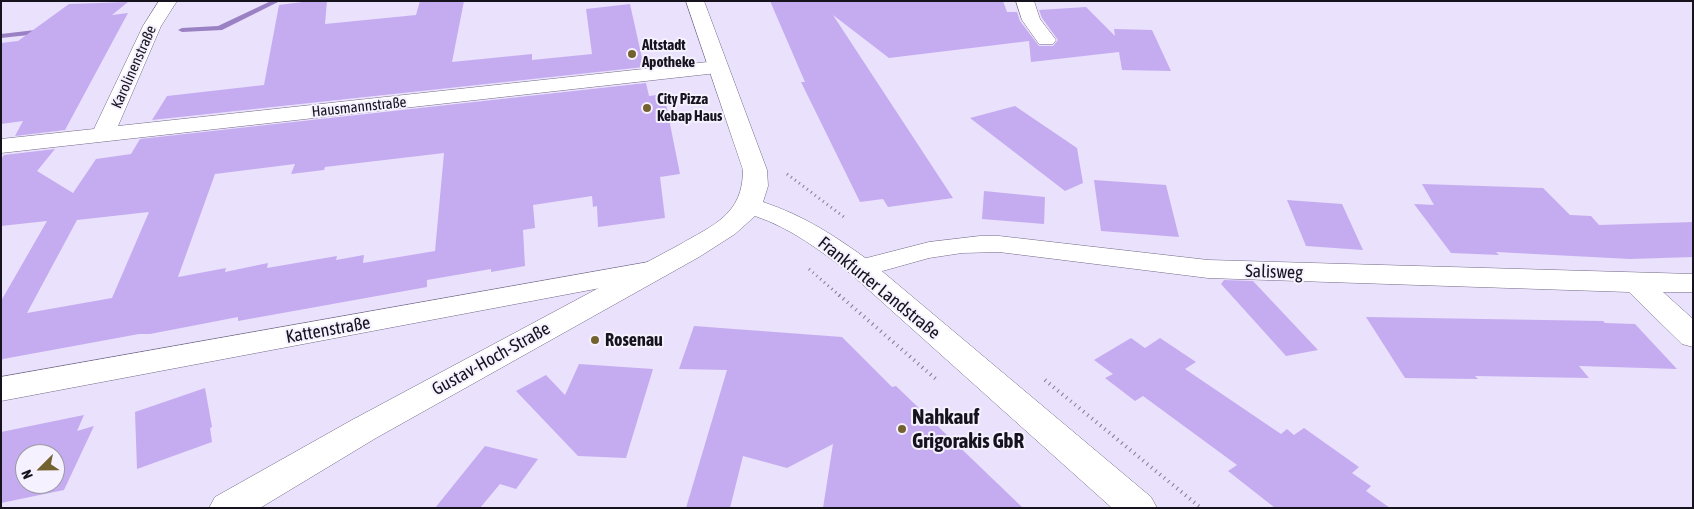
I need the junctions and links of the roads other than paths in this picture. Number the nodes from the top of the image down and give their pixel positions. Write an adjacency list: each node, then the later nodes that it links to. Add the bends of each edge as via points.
1 (168, 1): 6 (street, Karolinenstraße, via 152,26)
2 (695, 1): 5 (street)
3 (1025, 1): 4 (street, via 1031,20)
4 (1046, 40)
5 (717, 67): 6 (street, Hausmannstraße); 8 (street, via 755,170 757,184)
6 (104, 135): 7 (street, Hausmannstraße)
7 (1, 146)
8 (751, 206): 9 (street, Frankfurter Landstraße, via 784,217 821,238); 10 (street, Gustav-Hoch-Straße, via 738,220)
9 (861, 268): 11 (street, Salisweg, via 932,248 999,244 1208,270); 16 (street, Frankfurter Landstraße)
10 (654, 270): 14 (street, Kattenstraße); 15 (street, Gustav-Hoch-Straße, via 364,429)
11 (1637, 283): 12 (street, Salisweg); 13 (street)
12 (1693, 283)
13 (1693, 337)
14 (1, 389)
15 (228, 508)
16 (1138, 508)

